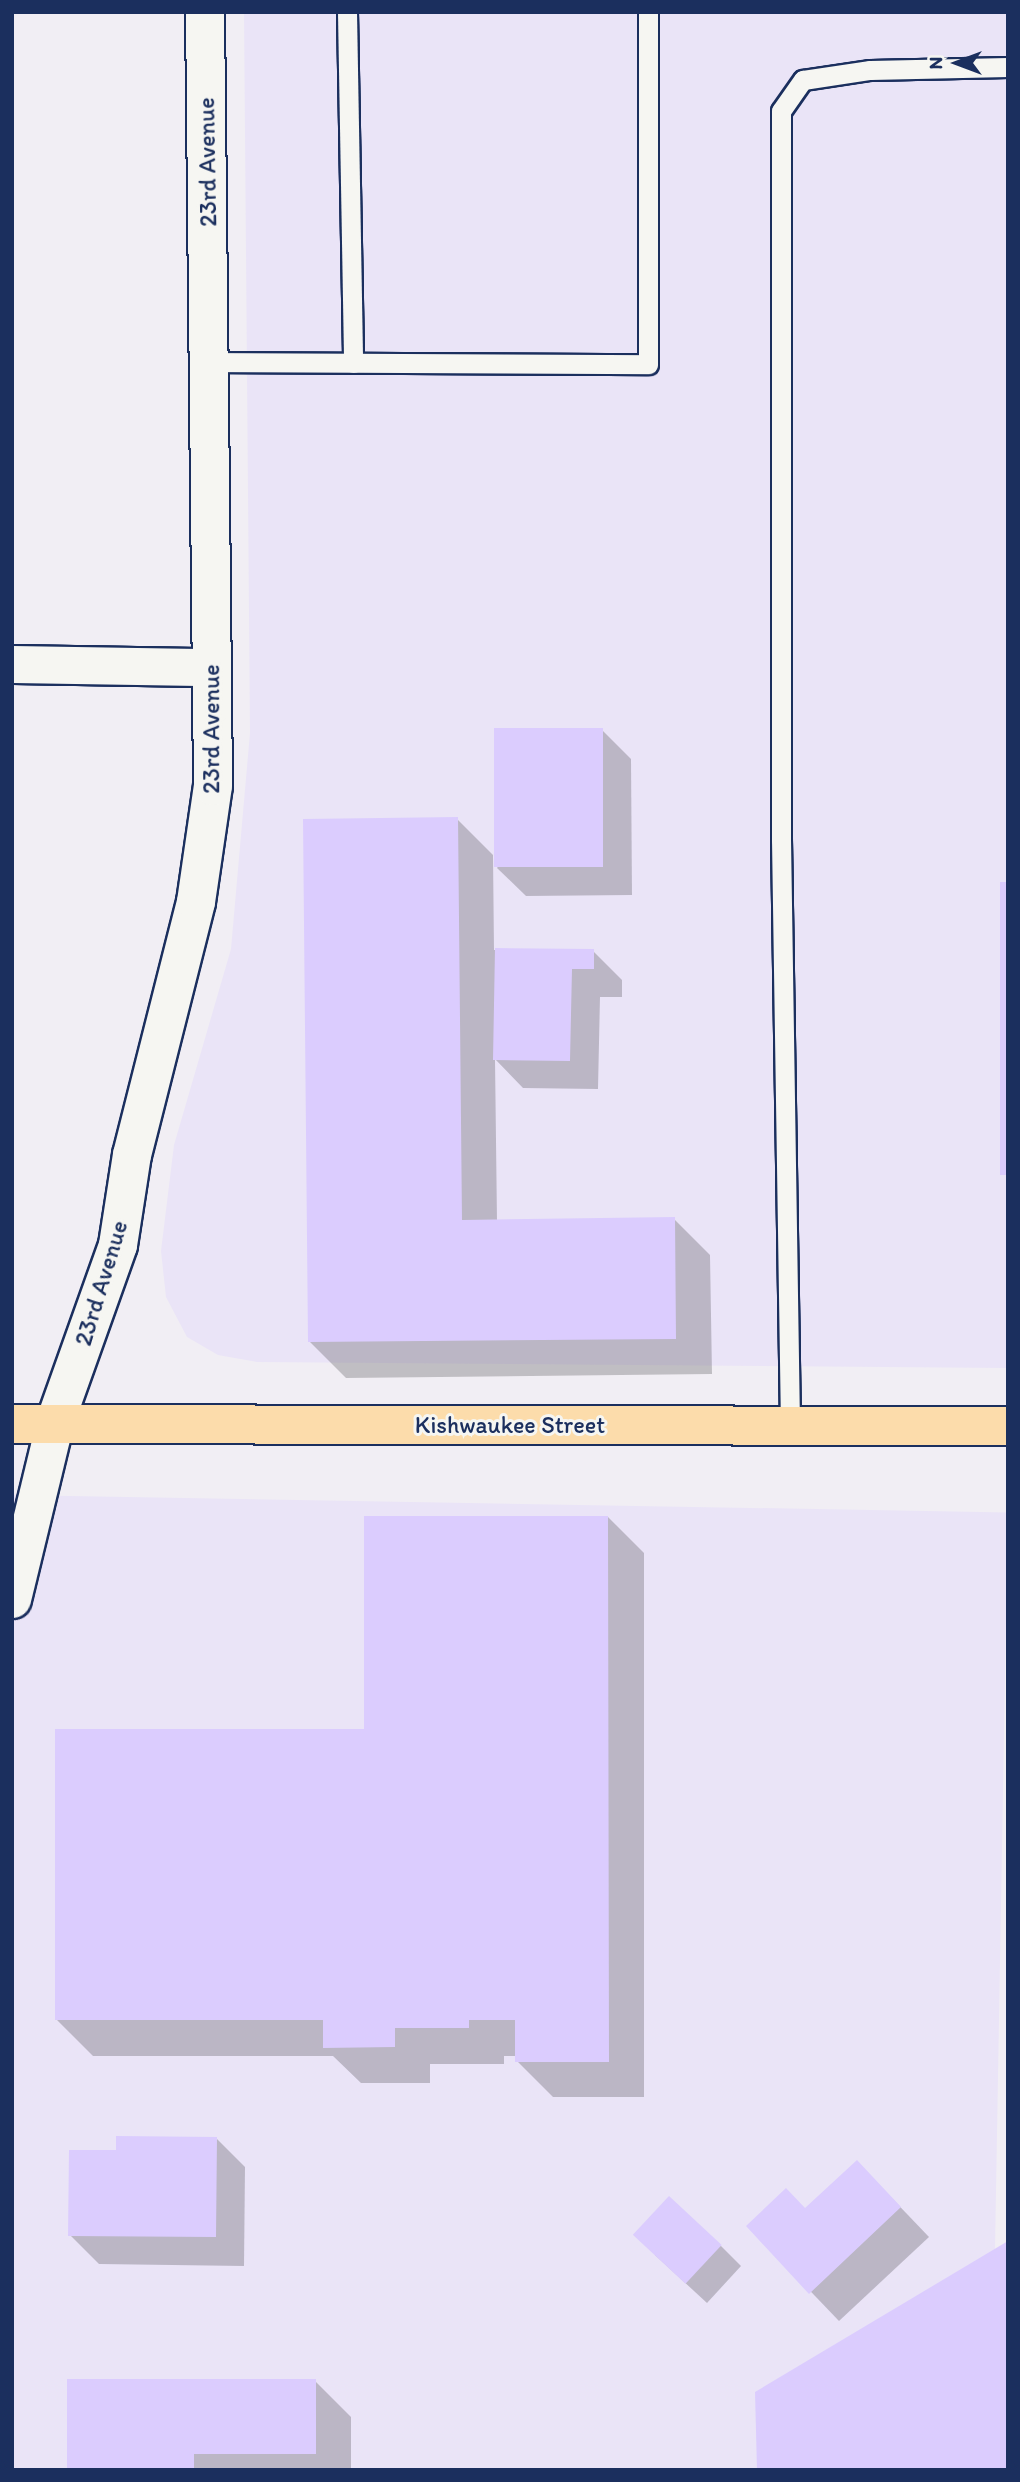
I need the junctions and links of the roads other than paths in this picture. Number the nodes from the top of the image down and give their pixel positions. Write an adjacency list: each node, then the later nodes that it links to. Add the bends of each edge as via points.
1 (205, 12): 5 (street, 23rd Avenue)
2 (347, 12): 6 (lane)
3 (648, 12): 6 (lane, via 648,364)
4 (1008, 67): 11 (lane, via 870,70 803,80 781,111 781,840)
5 (209, 362): 6 (lane); 8 (street, 23rd Avenue)
6 (353, 363)
7 (12, 664): 8 (street)
8 (211, 667): 10 (street, 23rd Avenue, via 213,786 196,902 132,1155 118,1245)
9 (12, 1424): 10 (main road, Kishwaukee Street)
10 (54, 1425): 11 (main road, Kishwaukee Street); 13 (street)
11 (790, 1426): 12 (main road, Kishwaukee Street)
12 (1008, 1426)
13 (12, 1599)

